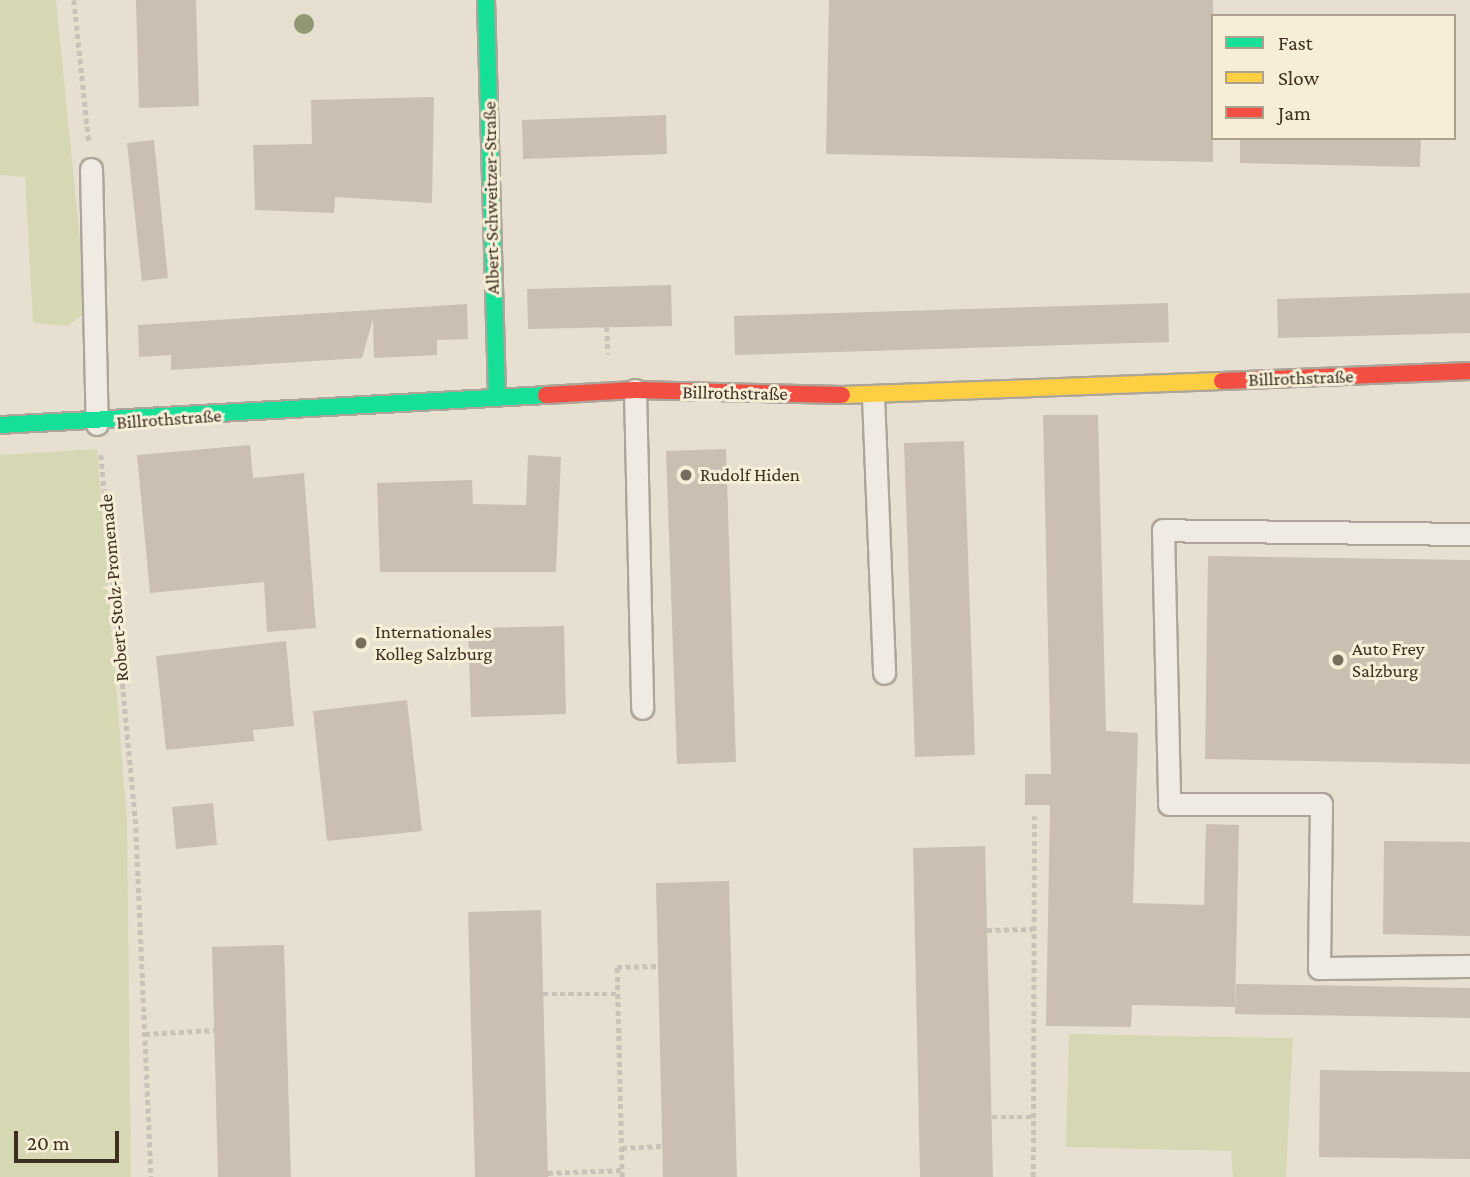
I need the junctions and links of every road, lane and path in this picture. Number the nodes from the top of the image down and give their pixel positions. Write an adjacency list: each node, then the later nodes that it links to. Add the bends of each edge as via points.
1 (74, 0): 3 (path)
2 (486, 0): 6 (street, Albert-Schweitzer-Straße)
3 (91, 169): 8 (lane)
4 (1470, 371): 7 (street, Billrothstraße)
5 (635, 390): 6 (street, Billrothstraße); 7 (street, Billrothstraße); 12 (lane)
6 (497, 396): 8 (street, Billrothstraße)
7 (873, 396): 11 (lane)
8 (97, 424): 9 (street, Billrothstraße); 21 (path, Robert-Stolz-Promenade, via 136,828)
9 (0, 425)
10 (1470, 534): 17 (lane, via 1163,530 1169,804 1321,804 1319,968)
11 (884, 673)
12 (642, 708)
13 (1034, 816): 14 (path)
14 (1033, 929): 15 (path); 23 (path)
15 (987, 930)
16 (658, 966): 19 (path, via 617,967)
17 (1470, 966)
18 (543, 994): 19 (path)
19 (618, 994): 25 (path)
20 (215, 1030): 21 (path)
21 (145, 1034): 28 (path, Robert-Stolz-Promenade)
22 (992, 1117): 23 (path)
23 (1033, 1117): 30 (path)
24 (662, 1146): 25 (path)
25 (622, 1148): 26 (path)
26 (622, 1170): 27 (path); 29 (path)
27 (548, 1172)
28 (151, 1177)
29 (622, 1177)
30 (1033, 1177)

